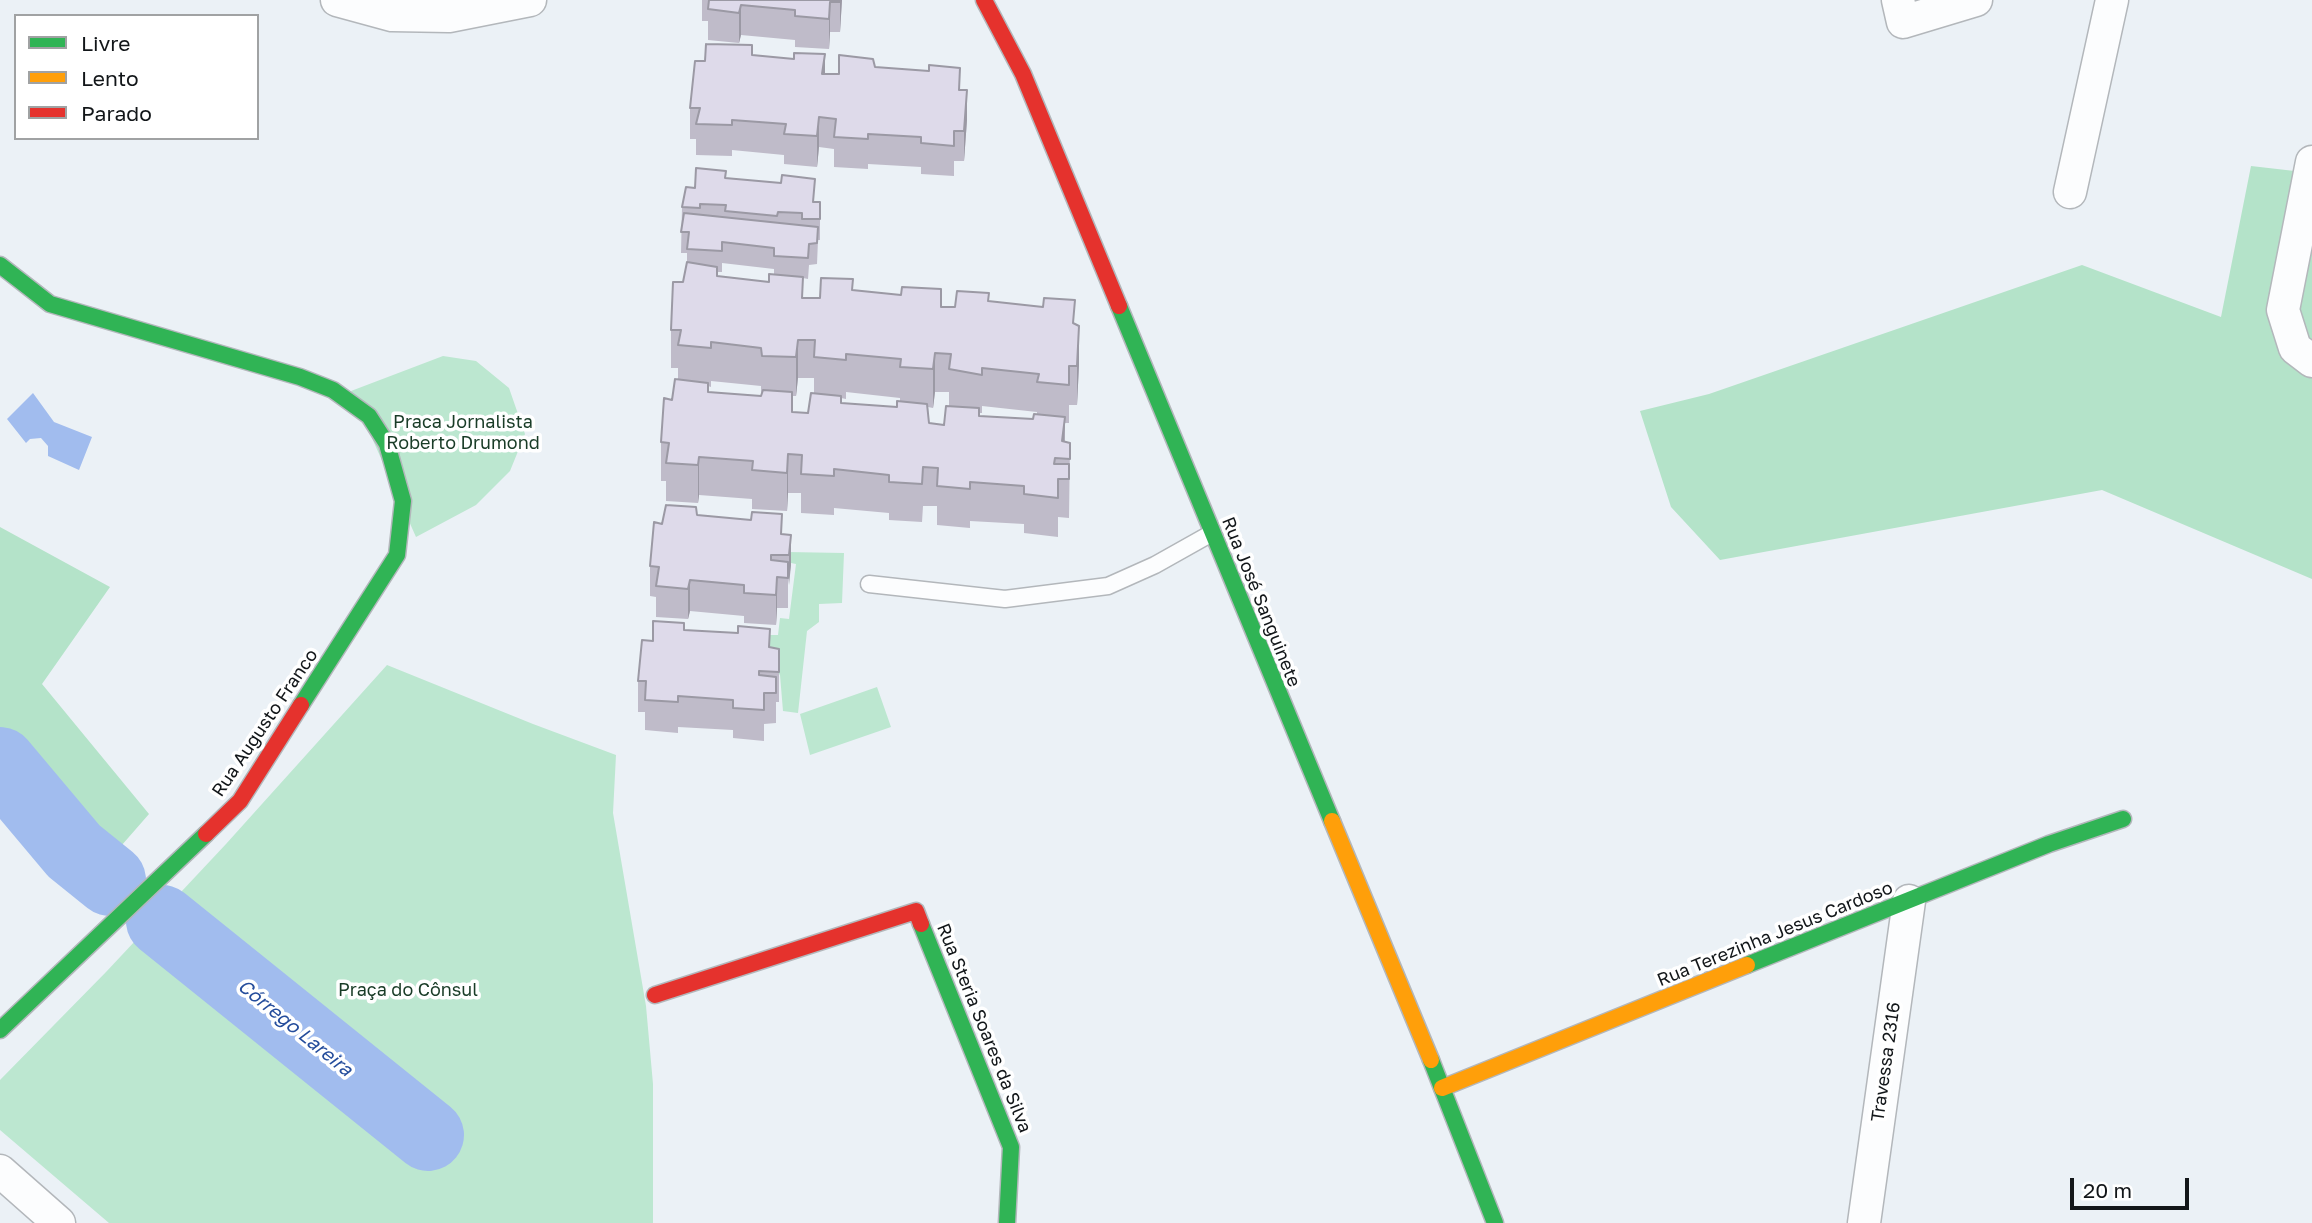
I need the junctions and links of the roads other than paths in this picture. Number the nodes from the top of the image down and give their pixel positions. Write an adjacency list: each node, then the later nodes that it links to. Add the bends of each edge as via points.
1 (337, 0): 2 (street, via 392,15 449,16)
2 (530, 0)
3 (984, 0): 11 (street, Rua José Sanguinete, via 1023,74)
4 (1898, 0): 5 (street, via 1903,22)
5 (1976, 0)
6 (2112, 0): 8 (street)
7 (2312, 162): 10 (street, via 2283,310 2295,348)
8 (2070, 192)
9 (0, 265): 16 (street, Rua Augusto Franco, via 50,304 333,390 369,416 387,444 403,501 397,555 240,801)
10 (2312, 361)
11 (1212, 533): 12 (lane, via 1108,586 1005,599); 17 (street, Rua José Sanguinete)
12 (869, 584)
13 (2123, 819): 14 (street, Rua Terezinha Jesus Cardoso)
14 (1909, 901): 17 (street, Rua Terezinha Jesus Cardoso); 22 (street, Travessa 2316)
15 (655, 995): 20 (street, Rua Steria Soares da Silva, via 916,911 1011,1147)
16 (0, 1030)
17 (1442, 1088): 21 (street, Rua José Sanguinete)
18 (0, 1171): 19 (street)
19 (59, 1223)
20 (1007, 1223)
21 (1495, 1223)
22 (1864, 1223)

